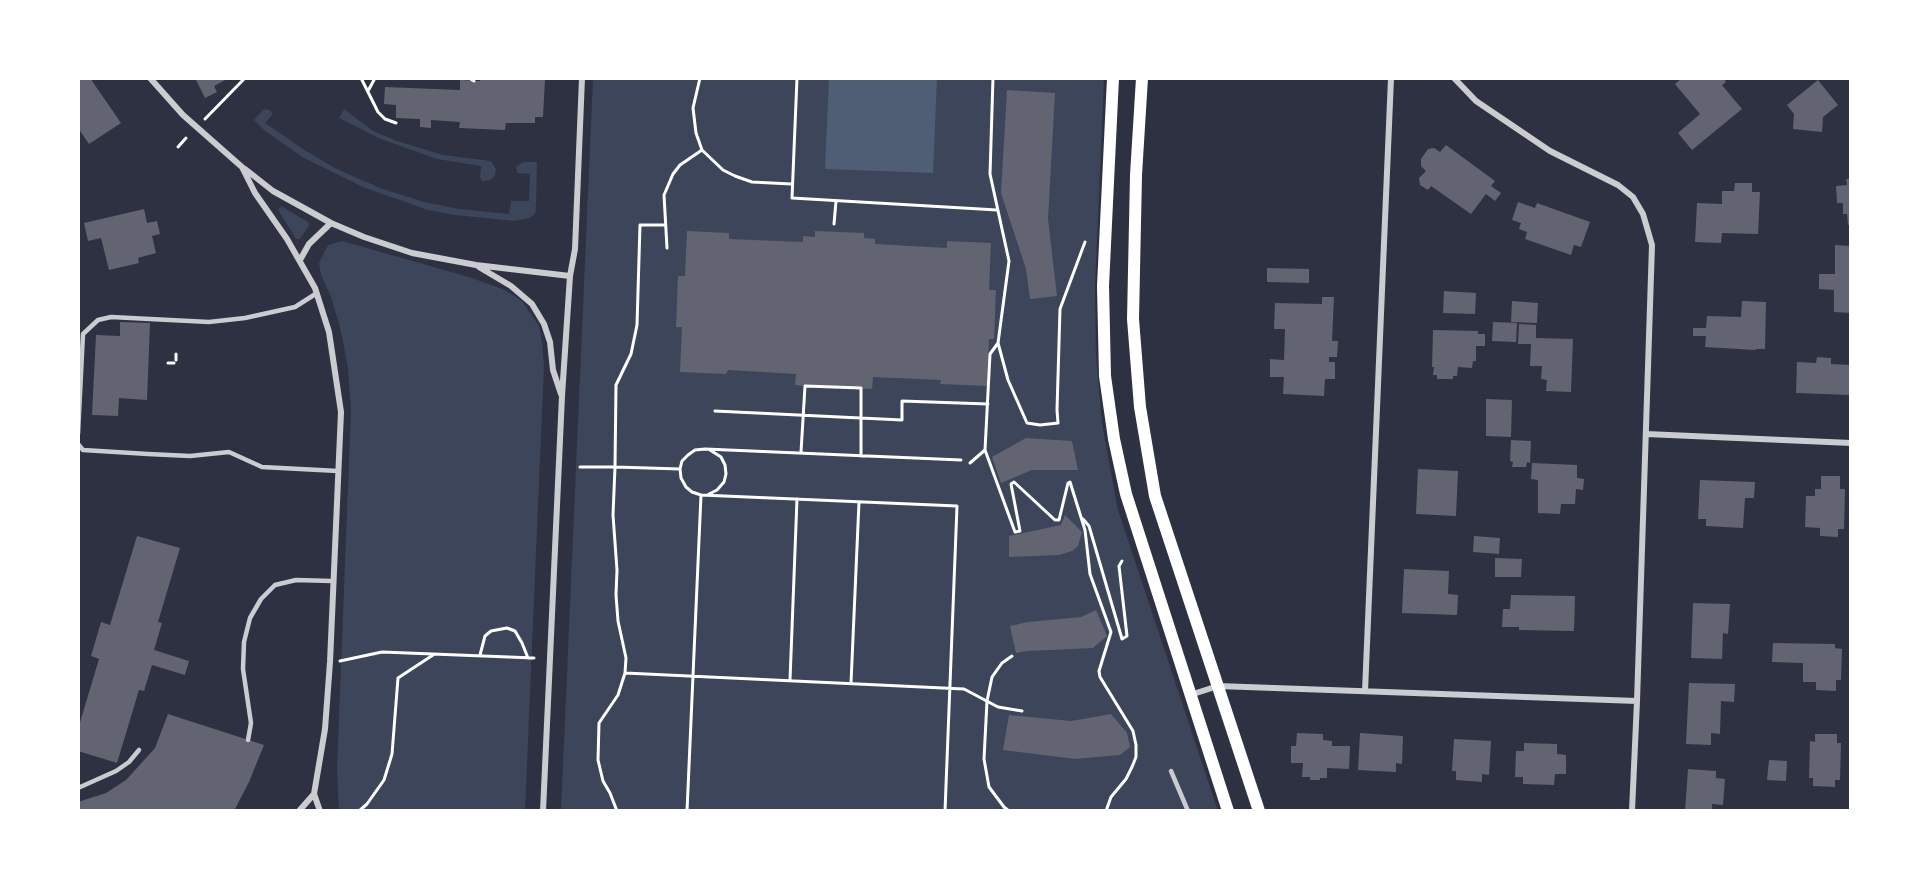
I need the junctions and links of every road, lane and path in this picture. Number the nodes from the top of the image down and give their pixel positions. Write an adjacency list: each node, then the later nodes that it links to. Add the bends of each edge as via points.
1 (150, 78): 21 (street, via 183,115)
2 (245, 78): 16 (path)
3 (361, 78): 15 (path)
4 (375, 78): 15 (path)
5 (469, 78): 14 (path)
6 (582, 78): 32 (street)
7 (700, 78): 20 (path, via 693,108)
8 (797, 78): 22 (path)
9 (993, 78): 24 (path, via 990,174)
10 (1113, 78): 75 (main road, via 1103,286 1105,376 1125,494)
11 (1142, 78): 72 (main road, via 1133,319 1140,407 1155,496)
12 (1391, 78): 74 (street)
13 (1454, 78): 43 (street, via 1476,100 1550,151 1618,185 1633,197 1643,214 1652,245)
14 (474, 81)
15 (368, 91): 17 (path, via 382,116)
16 (202, 123)
17 (396, 123)
18 (186, 138): 19 (path)
19 (178, 147)
20 (702, 150): 22 (path, via 735,176 752,182); 27 (path, via 673,174 664,195)
21 (242, 167): 25 (street, via 273,191); 30 (street)
22 (791, 184): 23 (path, via 792,198)
23 (836, 201): 24 (path); 26 (path)
24 (997, 210): 34 (path, via 1009,261)
25 (331, 222): 30 (street, via 309,244); 31 (street, via 412,253)
26 (834, 224)
27 (665, 225): 29 (path); 53 (path, via 640,225 637,325 631,354 616,385)
28 (1084, 242): 34 (path, via 1060,309 1058,423 1027,423 1008,380)
29 (667, 248)
30 (300, 261): 33 (street)
31 (476, 265): 32 (street); 37 (street, via 532,303 550,342 553,370)
32 (570, 276): 37 (street)
33 (316, 292): 42 (lane, via 295,307 246,318 209,322 111,317 98,320 83,334); 55 (street, via 330,332 337,377 341,412)
34 (998, 343): 38 (path, via 990,354)
35 (176, 354): 36 (path, via 175,361)
36 (168, 363)
37 (562, 396): 88 (street)
38 (988, 404): 41 (path, via 902,401 902,420); 47 (path)
39 (715, 411): 40 (path)
40 (804, 416): 41 (path); 41 (path, via 805,386 861,388); 48 (path)
41 (861, 418): 49 (path)
42 (78, 434)
43 (1646, 434): 44 (street); 77 (street)
44 (1851, 443)
45 (78, 444): 55 (lane, via 83,450 190,456 229,452 262,467)
46 (705, 449): 48 (path); 54 (path, via 688,454); 56 (path, via 721,457 726,474 717,490)
47 (985, 450): 51 (path); 59 (path, via 1015,532 1020,531 1011,484 1014,482 1059,520 1070,482)
48 (801, 453): 49 (path)
49 (861, 456): 50 (path)
50 (960, 460)
51 (970, 463)
52 (580, 467): 53 (path)
53 (615, 467): 54 (path); 68 (path, via 616,595)
54 (680, 469): 56 (path, via 686,487)
55 (338, 471): 61 (street)
56 (701, 495): 57 (path); 69 (path)
57 (797, 499): 58 (path); 70 (path)
58 (859, 502): 71 (path); 73 (path, via 957,506)
59 (1081, 517): 60 (path, via 1089,526 1122,639 1127,636 1119,566); 93 (path, via 1090,574 1111,632 1100,676 1133,731 1136,745 1132,767)
60 (1122, 561)
61 (332, 581): 67 (street); 79 (lane, via 296,580 275,585 250,618 243,669 251,723)
62 (434, 654): 63 (path); 67 (path, via 382,652); 87 (path, via 398,678 392,754 384,780)
63 (480, 655): 65 (path); 65 (path, via 485,636 507,628 515,631)
64 (1012, 656): 76 (path, via 995,671)
65 (528, 658): 66 (path)
66 (534, 658)
67 (330, 662): 83 (street, via 325,729)
68 (626, 673): 69 (path); 89 (path, via 618,695 599,723 598,760)
69 (693, 676): 70 (path); 90 (path)
70 (790, 680): 71 (path)
71 (851, 683): 73 (path)
72 (1218, 686): 74 (street); 75 (street); 96 (main road)
73 (950, 687): 76 (path); 91 (path)
74 (1365, 691): 77 (street)
75 (1190, 695): 95 (main road)
76 (987, 700): 78 (path, via 998,707); 84 (path, via 986,774)
77 (1637, 701): 97 (street)
78 (1022, 711)
79 (248, 740)
80 (139, 750): 82 (lane, via 116,771)
81 (1171, 771): 94 (lane)
82 (78, 788)
83 (314, 794): 85 (street); 86 (street)
84 (1003, 809): 92 (path)
85 (299, 811)
86 (320, 811)
87 (359, 811)
88 (543, 811)
89 (617, 811)
90 (687, 811)
91 (945, 811)
92 (1009, 811)
93 (1106, 811)
94 (1188, 811)
95 (1228, 811)
96 (1259, 811)
97 (1632, 811)

